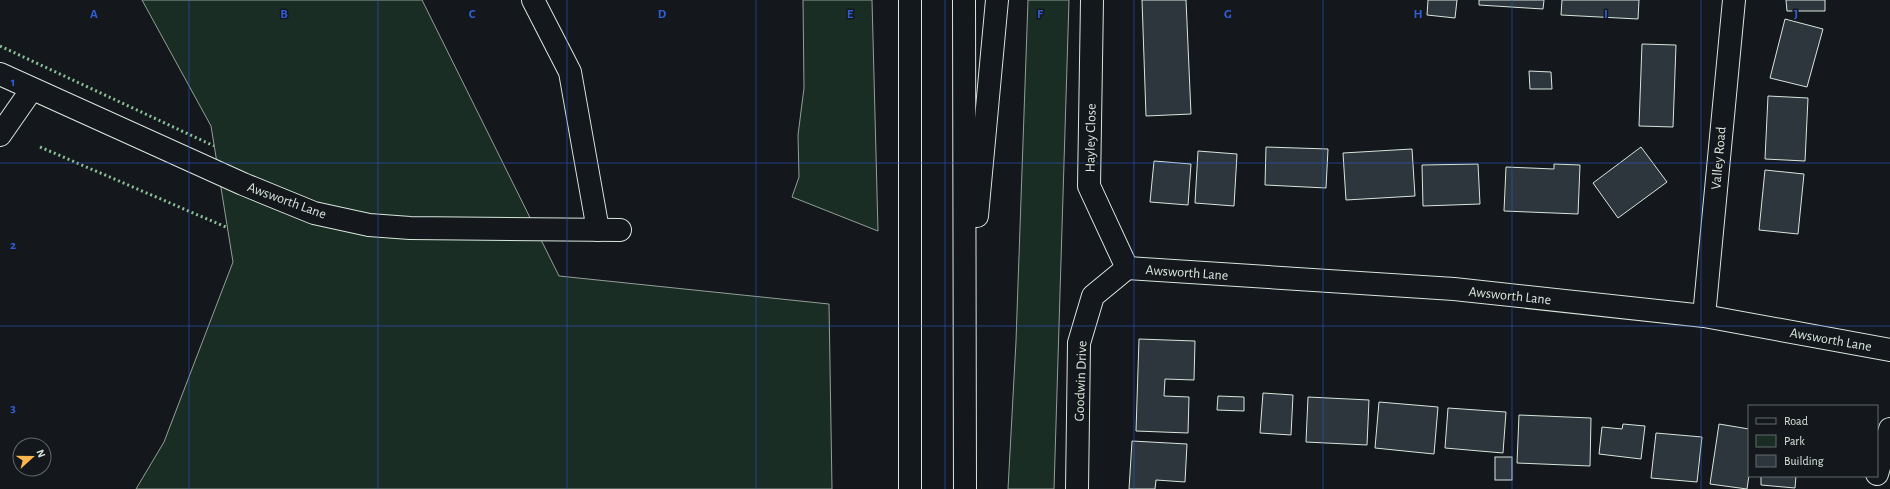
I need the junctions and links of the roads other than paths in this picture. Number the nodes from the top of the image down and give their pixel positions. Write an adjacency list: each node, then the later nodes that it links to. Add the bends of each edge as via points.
1 (533, 0): 10 (main road, via 570,72)
2 (910, 0): 20 (main road)
3 (964, 0): 14 (main road)
4 (997, 0): 14 (main road)
5 (1092, 0): 12 (main road, Hayley Close, via 1089,186)
6 (1734, 0): 13 (main road, Valley Road)
7 (0, 74): 8 (main road, Awsworth Lane)
8 (32, 89): 9 (main road); 10 (main road, Awsworth Lane, via 243,184 314,213 369,225 403,228)
9 (0, 135)
10 (598, 230): 11 (main road, Awsworth Lane)
11 (620, 230)
12 (1127, 268): 13 (main road, Awsworth Lane, via 1454,289); 22 (main road, Goodwin Drive, via 1093,296 1079,343)
13 (1704, 316): 15 (main road, Awsworth Lane)
14 (965, 343): 21 (main road)
15 (1890, 350)
16 (1890, 428): 17 (main road)
17 (1886, 453): 18 (main road)
18 (1878, 473)
19 (1877, 477): 23 (main road)
20 (910, 489)
21 (965, 489)
22 (1077, 489)
23 (1874, 489)

